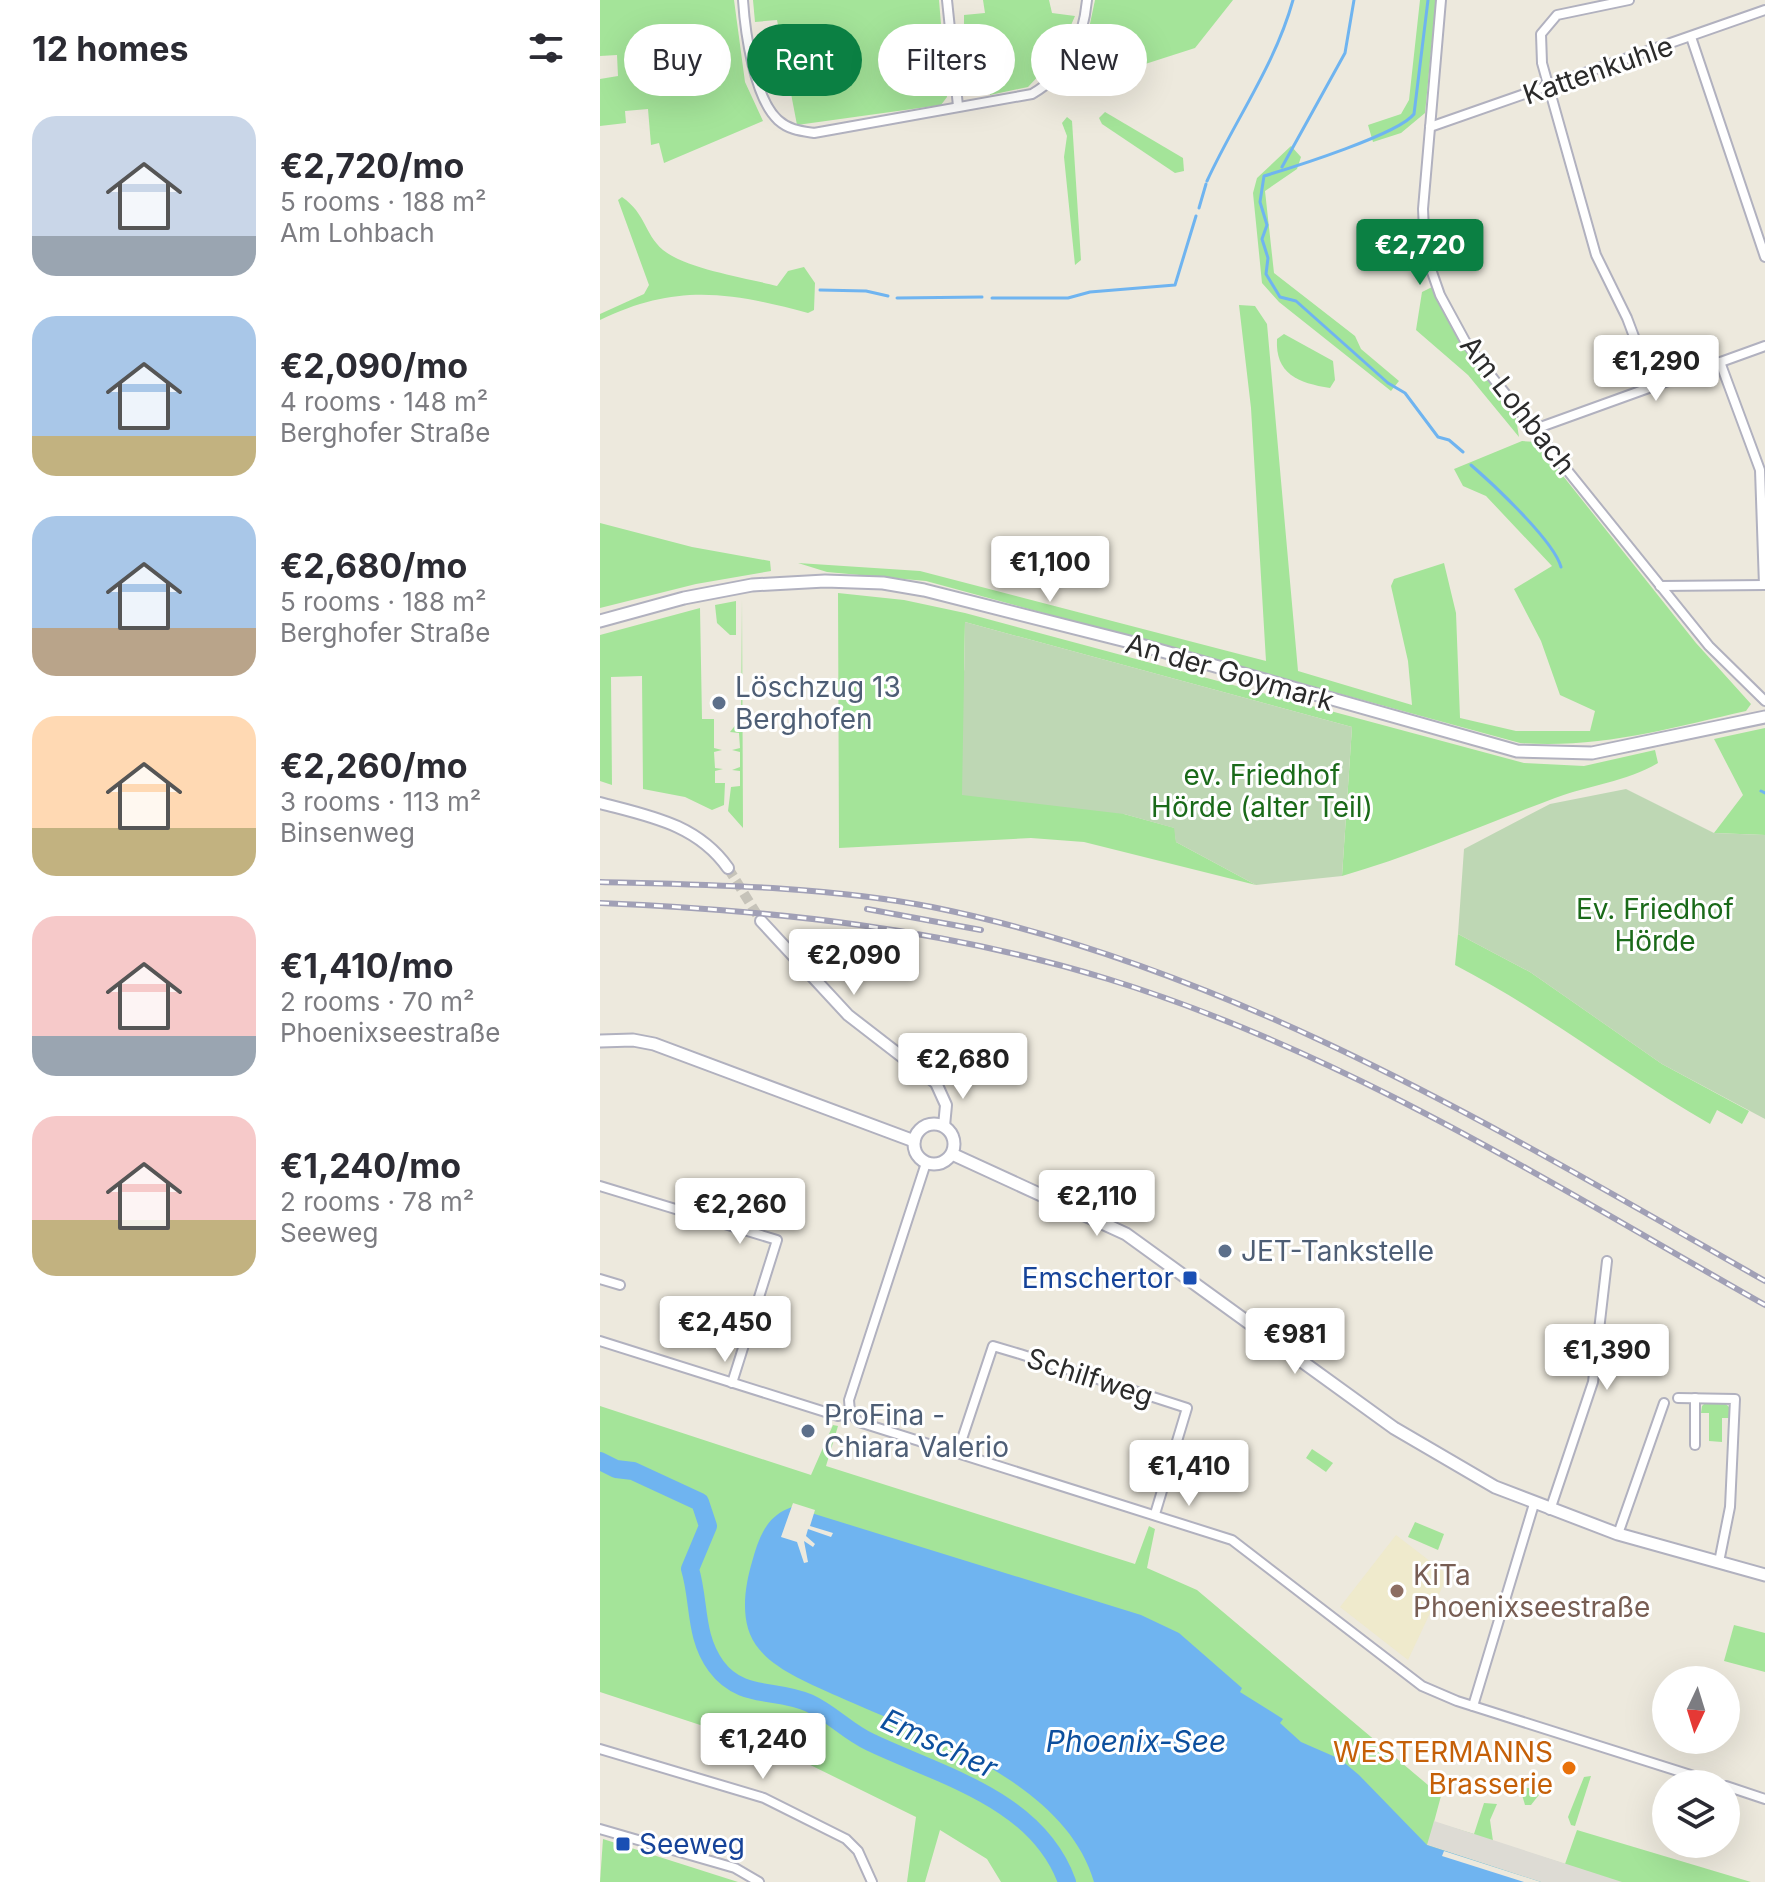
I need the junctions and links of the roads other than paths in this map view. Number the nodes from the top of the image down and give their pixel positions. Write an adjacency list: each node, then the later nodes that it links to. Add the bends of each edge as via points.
1 (743, 0): 9 (street, via 759,85 777,119 795,130 814,133)
2 (947, 0): 9 (street)
3 (1087, 0): 9 (street, via 1074,52 1053,82 1024,96)
4 (1441, 0): 10 (street, Am Lohbach)
5 (1629, 0): 8 (street, via 1557,15 1548,24 1541,34 1541,49)
6 (1765, 10): 7 (street, Kattenkuhle)
7 (1691, 37): 8 (street, Kattenkuhle); 11 (street)
8 (1548, 87): 10 (street, Kattenkuhle); 14 (street, via 1596,255)
9 (958, 106)
10 (1430, 127): 15 (street, Am Lohbach, via 1423,209 1430,267 1465,341)
11 (1765, 257)
12 (1765, 346): 13 (street)
13 (1720, 362): 14 (street); 16 (street, via 1760,470)
14 (1653, 387): 15 (street)
15 (1535, 429): 17 (street, Am Lohbach)
16 (1764, 585): 17 (street)
17 (1660, 586): 19 (street, Am Lohbach, via 1709,646)
18 (600, 621): 20 (main road, An der Goymark, via 752,585 883,583 1130,642 1517,751 1612,750)
19 (1765, 701)
20 (1765, 717)
21 (600, 803): 22 (street, via 681,826 709,845)
22 (728, 868)
23 (761, 921): 25 (street, via 848,1015 936,1083 946,1105)
24 (600, 1041): 26 (main road, via 654,1044)
25 (944, 1126): 26 (main road, via 925,1126); 27 (main road, via 952,1136)
26 (914, 1141): 28 (main road, via 916,1154)
27 (952, 1154): 28 (main road, via 938,1164); 43 (main road, via 1109,1224 1394,1428)
28 (926, 1163): 40 (street, via 852,1390)
29 (600, 1186): 34 (street, via 777,1240)
30 (1607, 1261): 44 (street, via 1593,1382)
31 (600, 1279): 32 (street)
32 (620, 1285)
33 (688, 1306): 34 (street)
34 (750, 1327): 36 (street)
35 (600, 1341): 36 (street)
36 (732, 1383): 40 (street, via 838,1416)
37 (1678, 1398): 38 (street)
38 (1695, 1398): 41 (street); 47 (street, via 1735,1399 1730,1507)
39 (1664, 1403): 46 (street)
40 (850, 1412): 42 (street, via 859,1422)
41 (1695, 1445)
42 (958, 1451): 45 (street); 45 (street, Schilfweg, via 993,1346 1007,1350 1187,1408)
43 (1534, 1504): 44 (main road); 49 (street)
44 (1550, 1510): 46 (main road)
45 (1155, 1514): 49 (street, via 1232,1540 1407,1676 1441,1696)
46 (1618, 1534): 47 (main road)
47 (1719, 1562): 48 (main road)
48 (1765, 1575)
49 (1473, 1706): 51 (street)
50 (600, 1749): 56 (street, via 764,1798 846,1839 858,1851)
51 (1675, 1770)
52 (1740, 1791): 53 (street)
53 (1765, 1799)
54 (600, 1829): 55 (street, via 745,1872)
55 (759, 1882)
56 (872, 1882)

